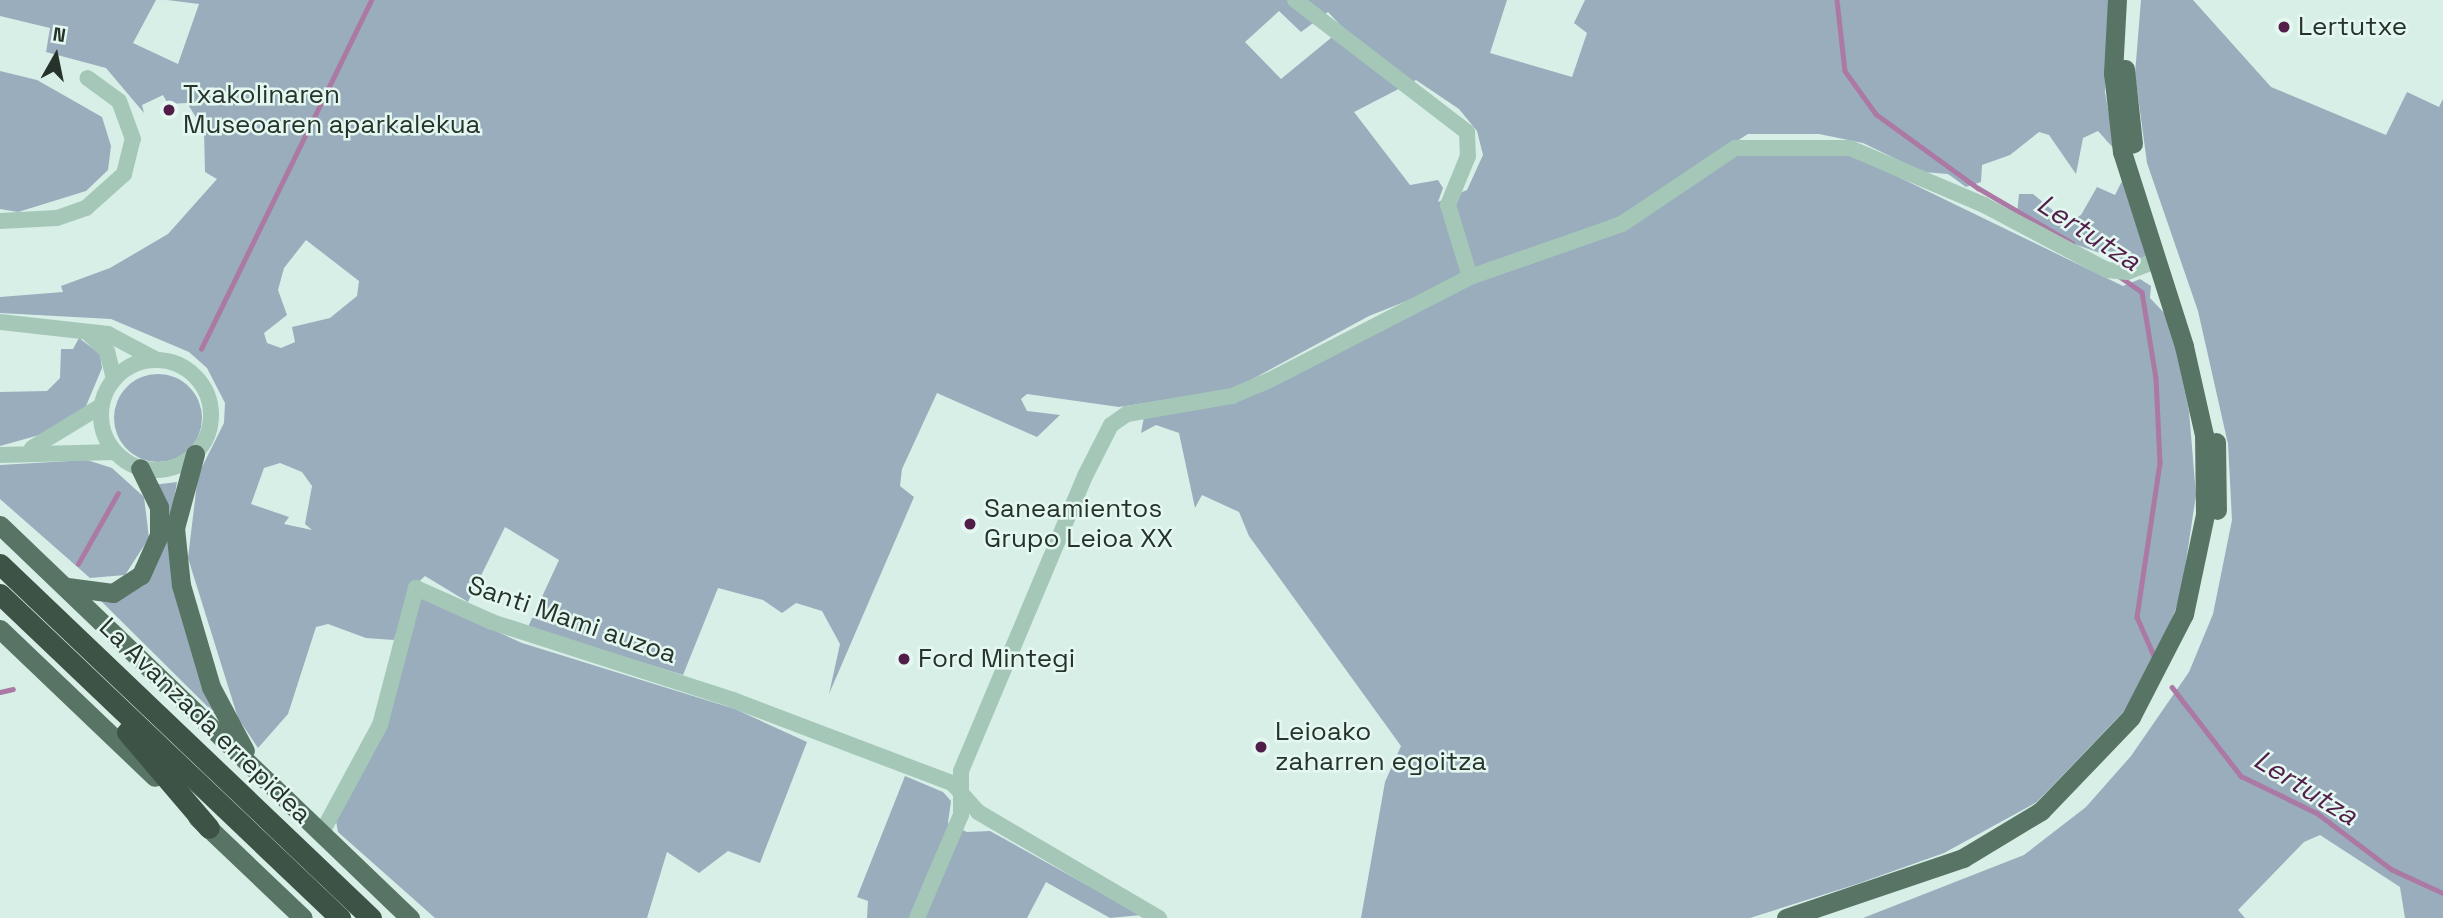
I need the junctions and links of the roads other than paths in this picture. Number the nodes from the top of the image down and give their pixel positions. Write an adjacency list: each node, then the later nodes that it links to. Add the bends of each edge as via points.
1 (1294, 0): 7 (street, via 1467,132 1468,156 1448,205)
2 (2117, 0): 6 (main road, via 2115,110)
3 (2129, 0): 34 (main road, via 2125,70 2132,139 2198,352 2216,434 2217,516 2195,617 2154,706 2120,754 2080,793 1989,859)
4 (87, 78): 5 (street, via 119,101 133,139 124,174 86,208 57,218)
5 (0, 221)
6 (2155, 261): 7 (street, via 2127,272 2107,270 1984,205 1850,148 1822,143 1735,148 1622,223); 33 (main road, via 2194,383 2205,480 2197,568 2165,660 2108,747 2041,811 1963,858)
7 (1470, 277): 24 (street, via 1232,396 1127,414 1111,425 1085,476 961,771)
8 (0, 322): 9 (street)
9 (85, 330): 10 (street, via 122,338); 11 (street, via 107,351)
10 (157, 360): 11 (street); 15 (street, via 190,372 209,403 206,439)
11 (114, 379): 12 (street)
12 (101, 406): 13 (street); 14 (street, via 105,438)
13 (23, 452): 14 (street); 16 (street)
14 (115, 452): 17 (street)
15 (195, 454): 17 (street, via 169,469); 23 (main road, via 176,528 181,585 211,687)
16 (0, 455)
17 (139, 468): 20 (main road, via 159,507 159,536 141,575 113,593)
18 (0, 525): 20 (main road)
19 (0, 564): 29 (highway, La Avanzada errepidea)
20 (66, 587): 23 (main road)
21 (0, 596): 25 (highway, via 164,770); 28 (highway, La Avanzada errepidea)
22 (0, 629): 25 (main road)
23 (261, 775): 26 (main road)
24 (962, 792): 26 (street, Santi Mami auzoa, via 733,700 492,622 415,588 380,725); 31 (street, via 961,815); 32 (street, Santi Mami auzoa, via 978,812)
25 (209, 828): 27 (main road)
26 (321, 834): 30 (main road)
27 (303, 918)
28 (340, 918)
29 (371, 918)
30 (410, 918)
31 (917, 918)
32 (1159, 918)
33 (1786, 918)
34 (1825, 918)

